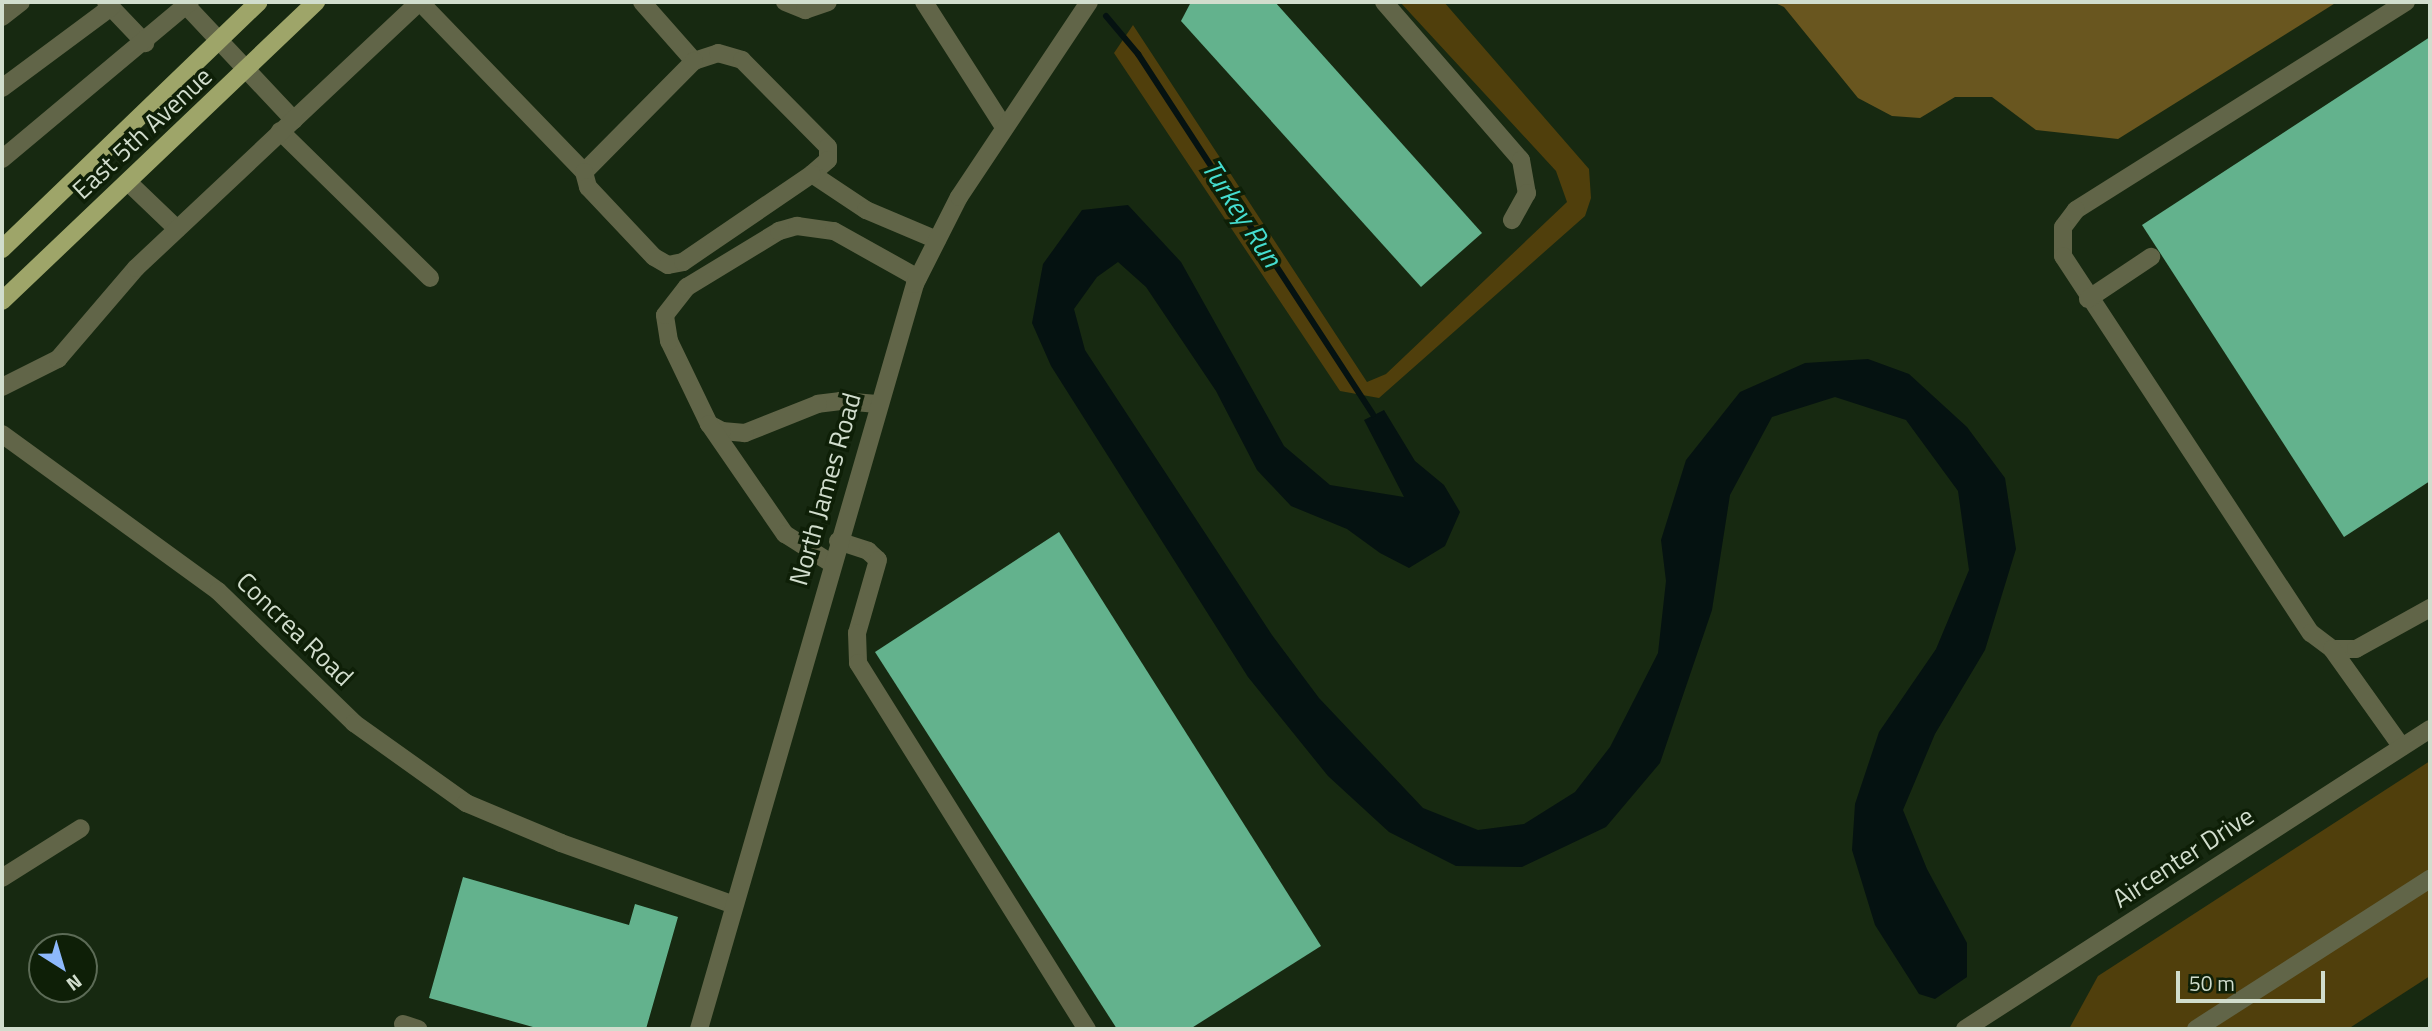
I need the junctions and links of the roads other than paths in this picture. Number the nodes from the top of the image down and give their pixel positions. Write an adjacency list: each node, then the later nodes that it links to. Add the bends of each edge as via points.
1 (21, 2): 14 (street)
2 (259, 2): 15 (main road, East 5th Avenue)
3 (316, 2): 18 (main road, East 5th Avenue)
4 (419, 2): 20 (street); 23 (street)
5 (642, 2): 17 (street)
6 (785, 2): 7 (street, via 805,10)
7 (828, 2)
8 (924, 2): 21 (street)
9 (1089, 2): 21 (street, North James Road)
10 (1384, 2): 26 (street, via 1521,160 1527,193)
11 (2406, 2): 33 (street, via 2076,210 2063,227 2063,256)
12 (187, 3): 15 (street); 16 (street)
13 (108, 4): 16 (street); 19 (street)
14 (2, 17)
15 (219, 40): 18 (street); 29 (main road, East 5th Avenue)
16 (145, 43): 22 (street)
17 (694, 61): 23 (street); 24 (street, via 718,53 742,60 828,147 828,160)
18 (248, 69): 20 (street); 25 (main road, East 5th Avenue)
19 (2, 88)
20 (287, 126): 27 (street); 31 (street)
21 (1004, 127): 28 (street, North James Road)
22 (2, 159)
23 (584, 172): 24 (street, via 597,198 654,257 668,265 683,262)
24 (812, 174): 28 (street, via 866,210)
25 (128, 182): 27 (street); 34 (main road, East 5th Avenue)
26 (1513, 220)
27 (177, 229): 35 (street, via 58,359)
28 (937, 240): 32 (street, North James Road)
29 (2, 249)
30 (2151, 257): 33 (street)
31 (430, 278)
32 (918, 278): 36 (street, North James Road); 37 (street, via 815,225 779,231 687,287 665,315 664,329)
33 (2088, 299): 42 (street, via 2311,634)
34 (2, 301)
35 (2, 387)
36 (877, 404): 37 (street, via 818,404 745,433); 39 (street, North James Road)
37 (709, 424): 40 (street, via 785,534)
38 (2, 434): 48 (street, Concrea Road, via 218,591 354,723 466,803 561,843)
39 (838, 541): 40 (street, North James Road); 50 (street, via 868,551 878,560 858,633 858,663)
40 (831, 563): 48 (street, North James Road)
41 (2430, 608): 42 (street, via 2356,649)
42 (2332, 649): 44 (street)
43 (2430, 729): 44 (street, Aircenter Drive)
44 (2402, 747): 51 (street, Aircenter Drive)
45 (81, 828): 46 (street)
46 (2, 878)
47 (2430, 879): 52 (street)
48 (734, 905): 49 (street, North James Road)
49 (699, 1029)
50 (1087, 1029)
51 (1965, 1029)
52 (2196, 1029)

